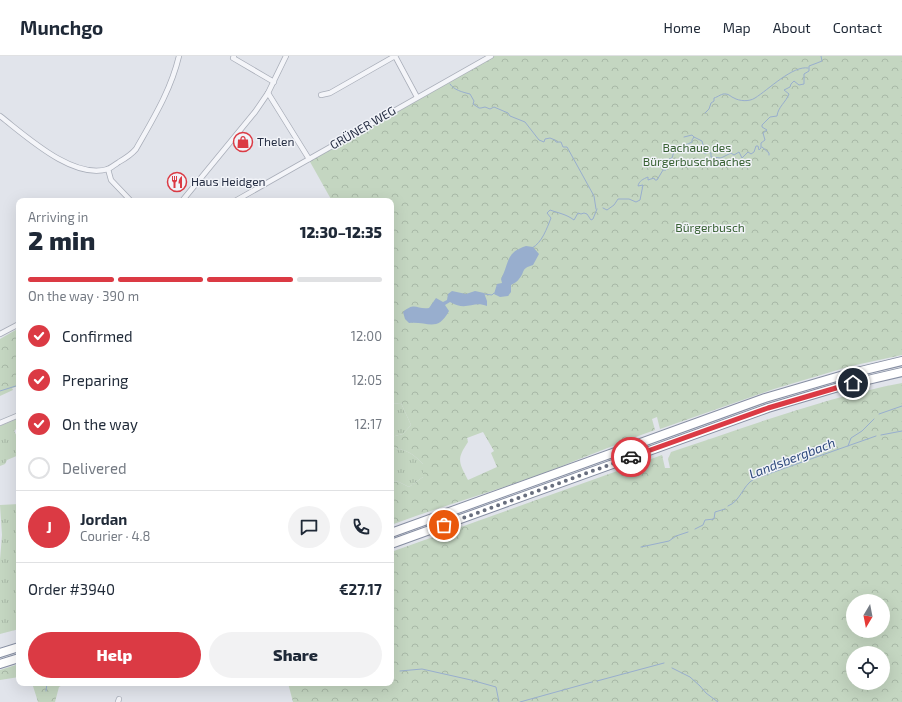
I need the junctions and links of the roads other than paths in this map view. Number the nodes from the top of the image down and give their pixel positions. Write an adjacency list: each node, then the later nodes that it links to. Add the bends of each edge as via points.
1 (179, 56): 12 (street, via 166,95 136,149 130,156)
2 (234, 56): 6 (street, via 232,58)
3 (286, 56): 6 (street)
4 (395, 56): 8 (street, via 330,93); 9 (street)
5 (491, 56): 9 (street, GRÜNER WEG)
6 (274, 82): 7 (street)
7 (268, 93): 11 (street); 14 (street)
8 (321, 95)
9 (418, 97): 11 (street, GRÜNER WEG)
10 (0, 116): 12 (street, via 71,166 85,170)
11 (309, 159): 15 (street, GRÜNER WEG)
12 (108, 169): 13 (street, via 111,180)
13 (129, 198)
14 (184, 198)
15 (240, 198)
16 (16, 326): 17 (street)
17 (0, 334)
18 (902, 361): 22 (highway, via 765,398)
19 (902, 372): 23 (highway, via 842,386 768,408)
20 (16, 416): 21 (street)
21 (0, 423)
22 (394, 532)
23 (394, 543)
24 (16, 648): 25 (highway)
25 (0, 653)
26 (16, 659): 27 (highway)
27 (0, 664)

